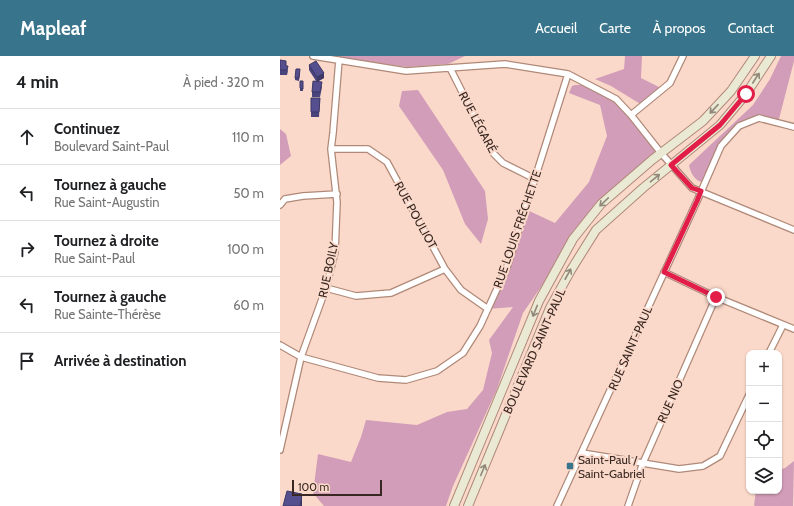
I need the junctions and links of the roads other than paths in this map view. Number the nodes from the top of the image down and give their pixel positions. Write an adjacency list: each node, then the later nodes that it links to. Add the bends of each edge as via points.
1 (313, 56): 5 (street)
2 (683, 56): 8 (street, via 670,83)
3 (755, 56): 11 (main road, BOULEVARD SAINT-PAUL, one-way to 11, via 731,91 703,121)
4 (770, 56): 12 (main road, BOULEVARD SAINT-PAUL, one-way to 4, via 720,125 746,94)
5 (339, 60): 6 (street, via 406,71); 10 (street, RUE BOILY)
6 (450, 68): 7 (street, via 505,64); 13 (street, RUE LÉGARÉ, via 493,153 504,163)
7 (568, 74): 8 (street, via 616,99); 13 (street, RUE LOUIS FRÉCHETTE)
8 (631, 115): 11 (street)
9 (794, 127): 14 (street, RUE SAINT-PAUL, via 759,118 739,126 721,146)
10 (331, 149): 15 (street, RUE BOILY); 18 (street, RUE POULIOT, via 368,149 387,162)
11 (659, 151): 12 (street); 33 (main road, BOULEVARD SAINT-PAUL, one-way to 33, via 601,204 574,239 539,301)
12 (671, 165): 14 (street, via 692,188); 34 (main road, BOULEVARD SAINT-PAUL, one-way to 12, via 550,308 570,270 596,230)
13 (535, 179): 22 (street, RUE LOUIS FRÉCHETTE, via 507,266)
14 (701, 191): 17 (street); 19 (street, RUE SAINT-PAUL)
15 (337, 194): 16 (street, via 285,199); 20 (street, RUE BOILY, via 335,252)
16 (280, 205)
17 (794, 230)
18 (446, 269): 20 (street, via 391,293 356,296); 22 (street, RUE POULIOT, via 462,290)
19 (664, 272): 21 (street); 31 (street, RUE SAINT-PAUL)
20 (326, 288): 27 (street, RUE BOILY)
21 (716, 297): 23 (street); 32 (street, RUE NIO)
22 (488, 308): 27 (street, RUE LOUIS FRÉCHETTE, via 463,353 437,371 406,380 378,378)
23 (783, 324): 24 (street); 26 (street)
24 (794, 329)
25 (280, 345): 27 (street, RUE LOUIS FRÉCHETTE)
26 (770, 350)
27 (301, 356): 29 (street, RUE BOILY)
28 (746, 401): 32 (street, via 720,456 703,466 680,469)
29 (281, 440): 30 (street, RUE BOILY)
30 (280, 450)
31 (582, 453): 32 (street); 35 (street, RUE SAINT-PAUL)
32 (643, 463): 36 (street, RUE NIO)
33 (454, 506)
34 (468, 506)
35 (557, 506)
36 (628, 506)

